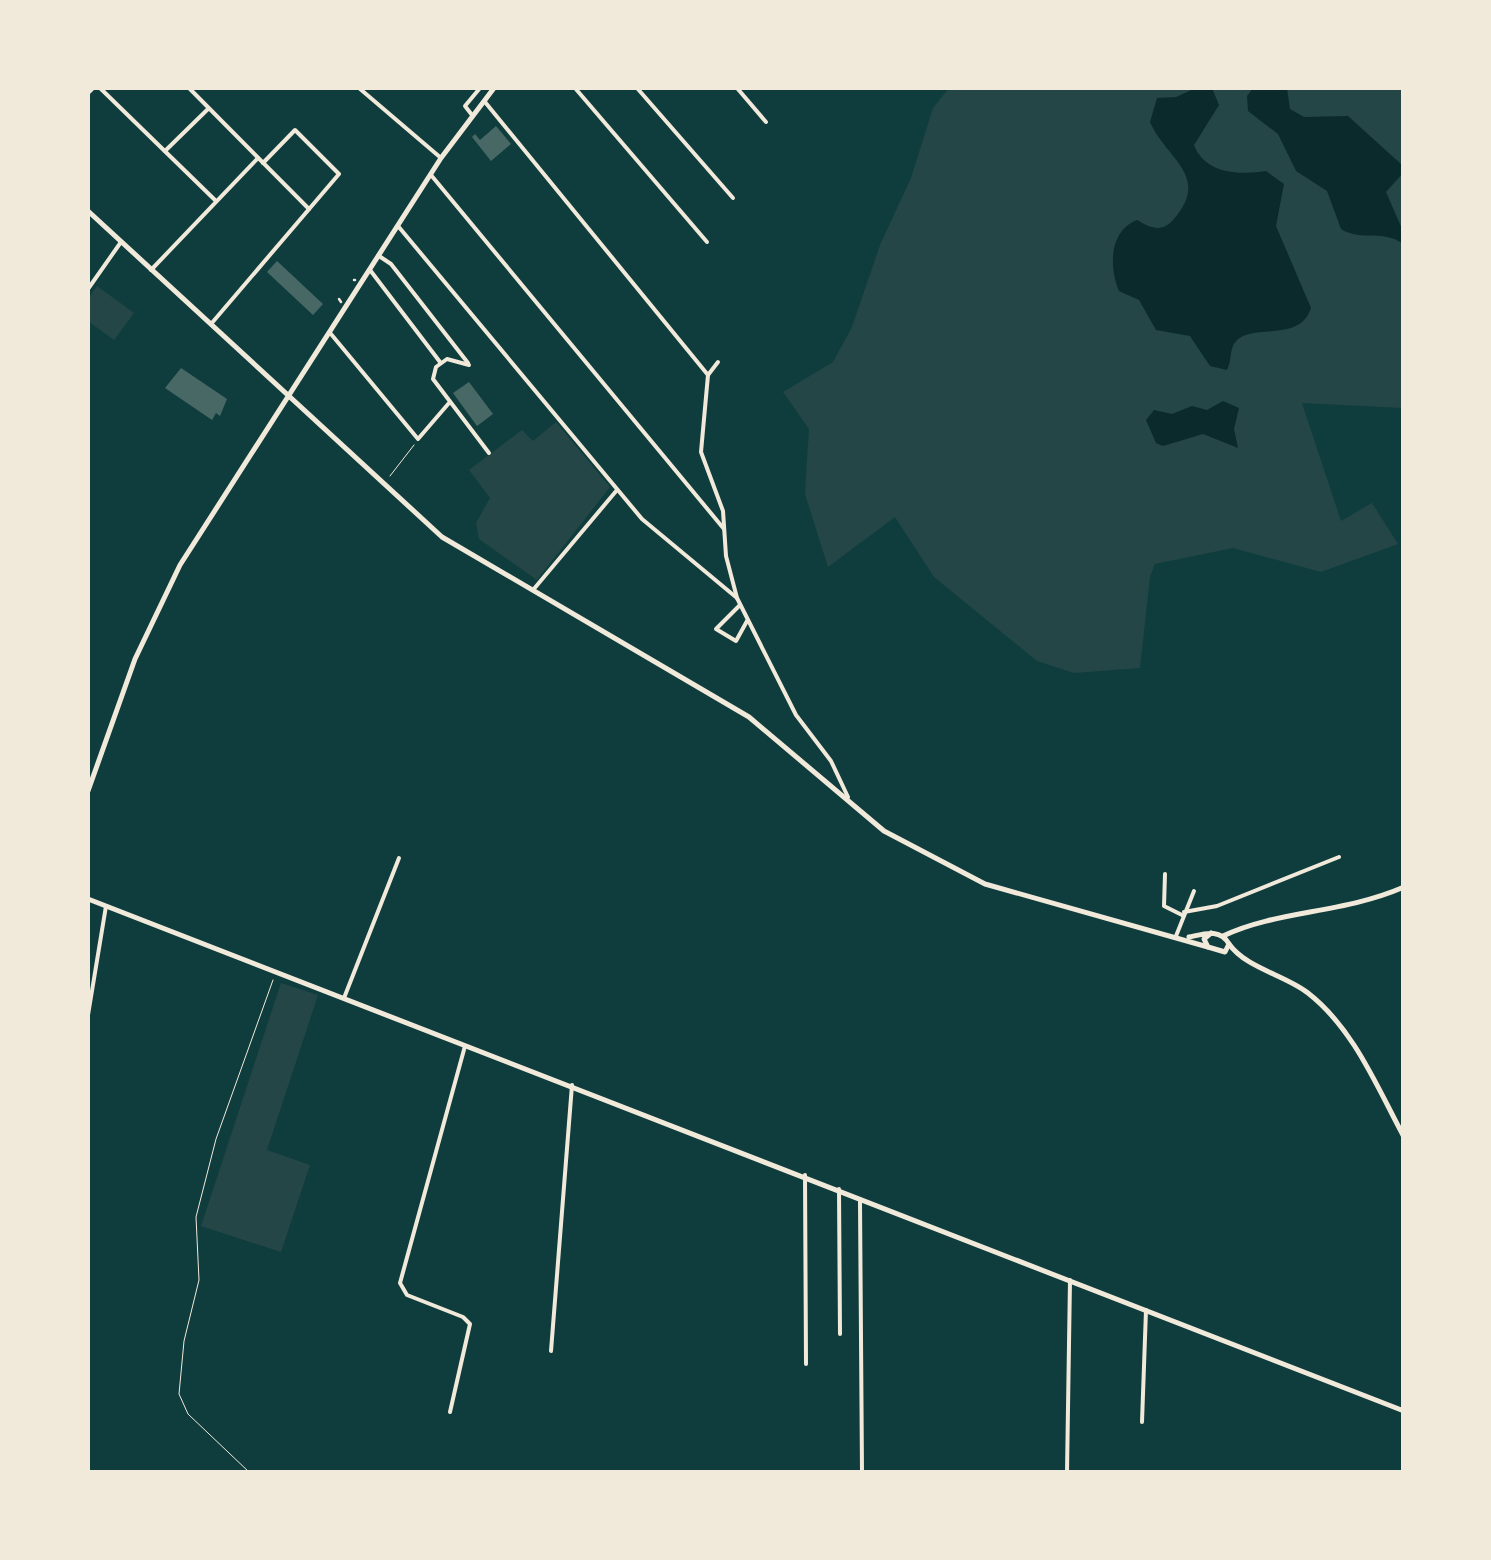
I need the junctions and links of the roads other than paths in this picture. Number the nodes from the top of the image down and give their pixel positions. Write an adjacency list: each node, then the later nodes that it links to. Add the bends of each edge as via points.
1 (97, 88): 9 (street); 14 (street)
2 (188, 88): 11 (street)
3 (359, 88): 15 (street)
4 (480, 88): 12 (street, via 465,106)
5 (494, 88): 10 (main road)
6 (575, 88): 24 (street)
7 (637, 88): 18 (street)
8 (736, 88): 13 (street)
9 (88, 93)
10 (484, 101): 12 (main road); 33 (street)
11 (208, 108): 14 (street); 16 (street)
12 (472, 115): 15 (main road)
13 (766, 122)
14 (165, 152): 19 (street)
15 (441, 158): 17 (main road)
16 (260, 160): 19 (street); 20 (street); 20 (street, via 295,130 339,174)
17 (431, 175): 22 (main road); 38 (street)
18 (733, 198)
19 (216, 201): 26 (street)
20 (309, 208): 29 (street)
21 (88, 212): 23 (main road)
22 (398, 226): 25 (main road); 37 (street)
23 (121, 242): 26 (main road); 28 (street)
24 (707, 242)
25 (379, 256): 27 (main road); 31 (street, via 469,365 454,358)
26 (151, 270): 29 (main road)
27 (370, 270): 30 (main road); 31 (street)
28 (88, 289)
29 (210, 325): 34 (main road)
30 (330, 334): 34 (main road); 35 (street, via 418,439)
31 (441, 362): 35 (street, via 433,379)
32 (718, 362): 33 (street)
33 (707, 375): 38 (street, via 701,448)
34 (288, 400): 39 (main road, via 464,554); 43 (main road, via 161,601)
35 (449, 403): 36 (street)
36 (488, 453)
37 (617, 490): 39 (street); 40 (street)
38 (724, 529): 40 (street)
39 (532, 592): 44 (main road, via 749,717)
40 (736, 598): 41 (street)
41 (740, 604): 42 (street); 42 (street, via 716,628 736,640)
42 (748, 621): 44 (street)
43 (88, 791)
44 (852, 806): 54 (main road, via 975,880)
45 (1338, 857): 52 (street)
46 (400, 858): 61 (street)
47 (1165, 874): 52 (street, via 1164,906)
48 (1404, 887): 55 (main road, via 1352,908 1253,924)
49 (1194, 891): 52 (street)
50 (88, 899): 51 (main road)
51 (106, 906): 61 (main road); 62 (street)
52 (1183, 913): 54 (street)
53 (1211, 933): 55 (main road); 56 (main road); 58 (main road, via 1204,940)
54 (1176, 936): 56 (main road)
55 (1223, 936): 57 (main road)
56 (1186, 938): 58 (main road)
57 (1229, 944): 59 (main road); 60 (main road)
58 (1208, 947): 59 (main road)
59 (1225, 952): 60 (main road)
60 (1234, 952): 65 (main road, via 1298,986 1329,1013)
61 (344, 998): 63 (main road)
62 (88, 1014)
63 (466, 1046): 64 (main road); 75 (street, via 400,1286 406,1295 470,1324)
64 (572, 1085): 66 (main road); 72 (street)
65 (1404, 1137)
66 (805, 1176): 67 (main road); 73 (street)
67 (839, 1189): 68 (main road); 71 (street)
68 (860, 1197): 69 (main road); 77 (street)
69 (1070, 1280): 70 (main road); 78 (street)
70 (1146, 1310): 74 (main road); 76 (street)
71 (840, 1334)
72 (552, 1351)
73 (806, 1364)
74 (1404, 1411)
75 (450, 1412)
76 (1142, 1422)
77 (862, 1472)
78 (1067, 1472)

